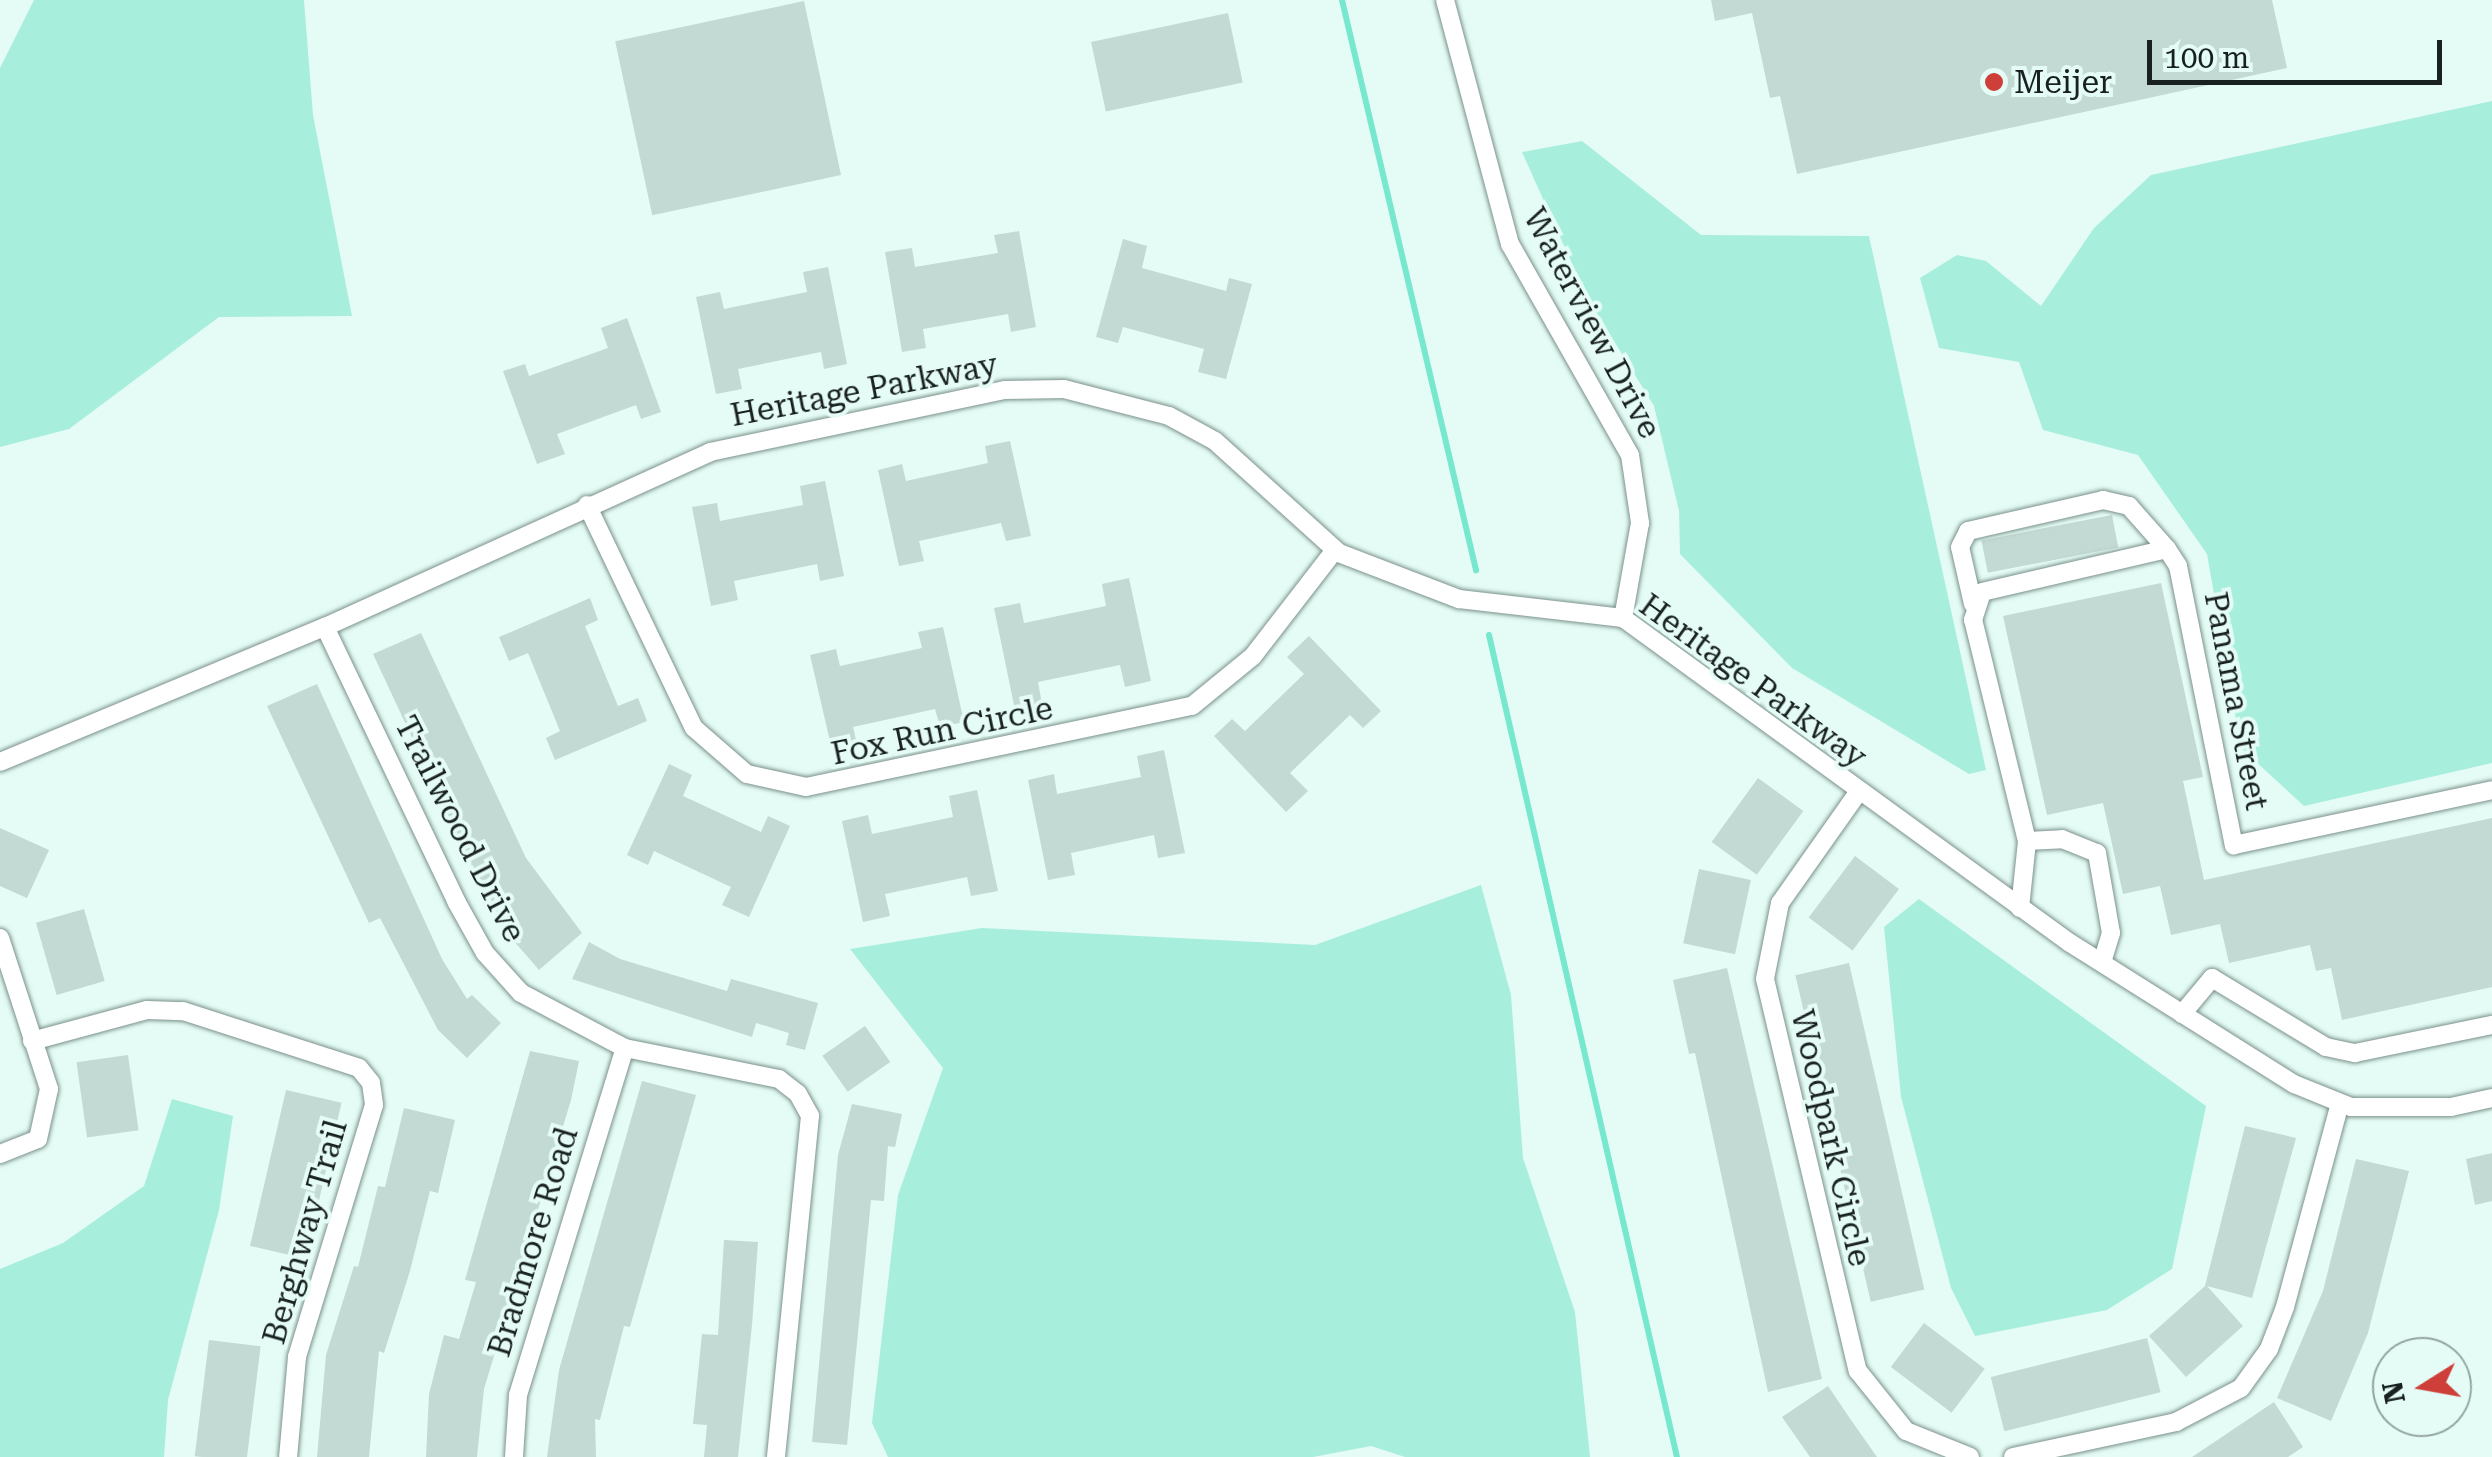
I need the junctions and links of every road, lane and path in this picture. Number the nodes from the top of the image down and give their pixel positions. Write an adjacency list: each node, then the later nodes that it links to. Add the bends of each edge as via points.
1 (1446, 0): 6 (street, Waterview Drive, via 1510,244 1630,455 1640,523)
2 (587, 504): 4 (street, Heritage Parkway, via 710,452 1005,390 1064,389 1169,416 1215,441); 4 (street, Fox Run Circle, via 694,728 747,774 806,787 1192,706 1253,656); 7 (street, Heritage Parkway)
3 (2167, 549): 5 (street, via 1982,592); 5 (street, Panama Street, via 2129,506 2104,500 1968,531 1960,547); 9 (street, Panama Street, via 2178,566 2234,845)
4 (1335, 550): 6 (street, Heritage Parkway, via 1458,598)
5 (1973, 604): 11 (street, Panama Street)
6 (1623, 618): 10 (street, Heritage Parkway)
7 (326, 627): 8 (street, Heritage Parkway); 18 (street, Trailwood Drive, via 486,954 521,992)
8 (0, 762)
9 (2492, 790)
10 (1857, 794): 12 (street, Heritage Parkway); 25 (street, Woodpark Circle, via 1780,903 1765,979 1858,1371 1906,1430)
11 (2027, 841): 12 (street, Panama Street); 14 (street, via 2062,839 2097,853 2111,933)
12 (2020, 908): 14 (street, Heritage Parkway)
13 (0, 938): 17 (street)
14 (2102, 963): 15 (street, Heritage Parkway)
15 (2182, 1014): 16 (street, via 2212,978 2326,1047 2356,1053); 20 (street, Heritage Parkway, via 2294,1084)
16 (2492, 1025)
17 (32, 1041): 21 (street, via 49,1089 48,1116 38,1138); 22 (street, Berghway Trail, via 147,1010 182,1011 359,1068 371,1084 374,1105 298,1356)
18 (625, 1048): 23 (street, Bradmore Road, via 518,1395); 24 (street, Trailwood Drive, via 779,1079 810,1116)
19 (2492, 1098): 20 (street, Heritage Parkway, via 2451,1107)
20 (2340, 1103): 26 (street, via 2285,1307 2268,1349 2241,1388 2176,1422)
21 (0, 1154)
22 (288, 1457)
23 (514, 1457)
24 (776, 1457)
25 (1970, 1457)
26 (2013, 1457)

